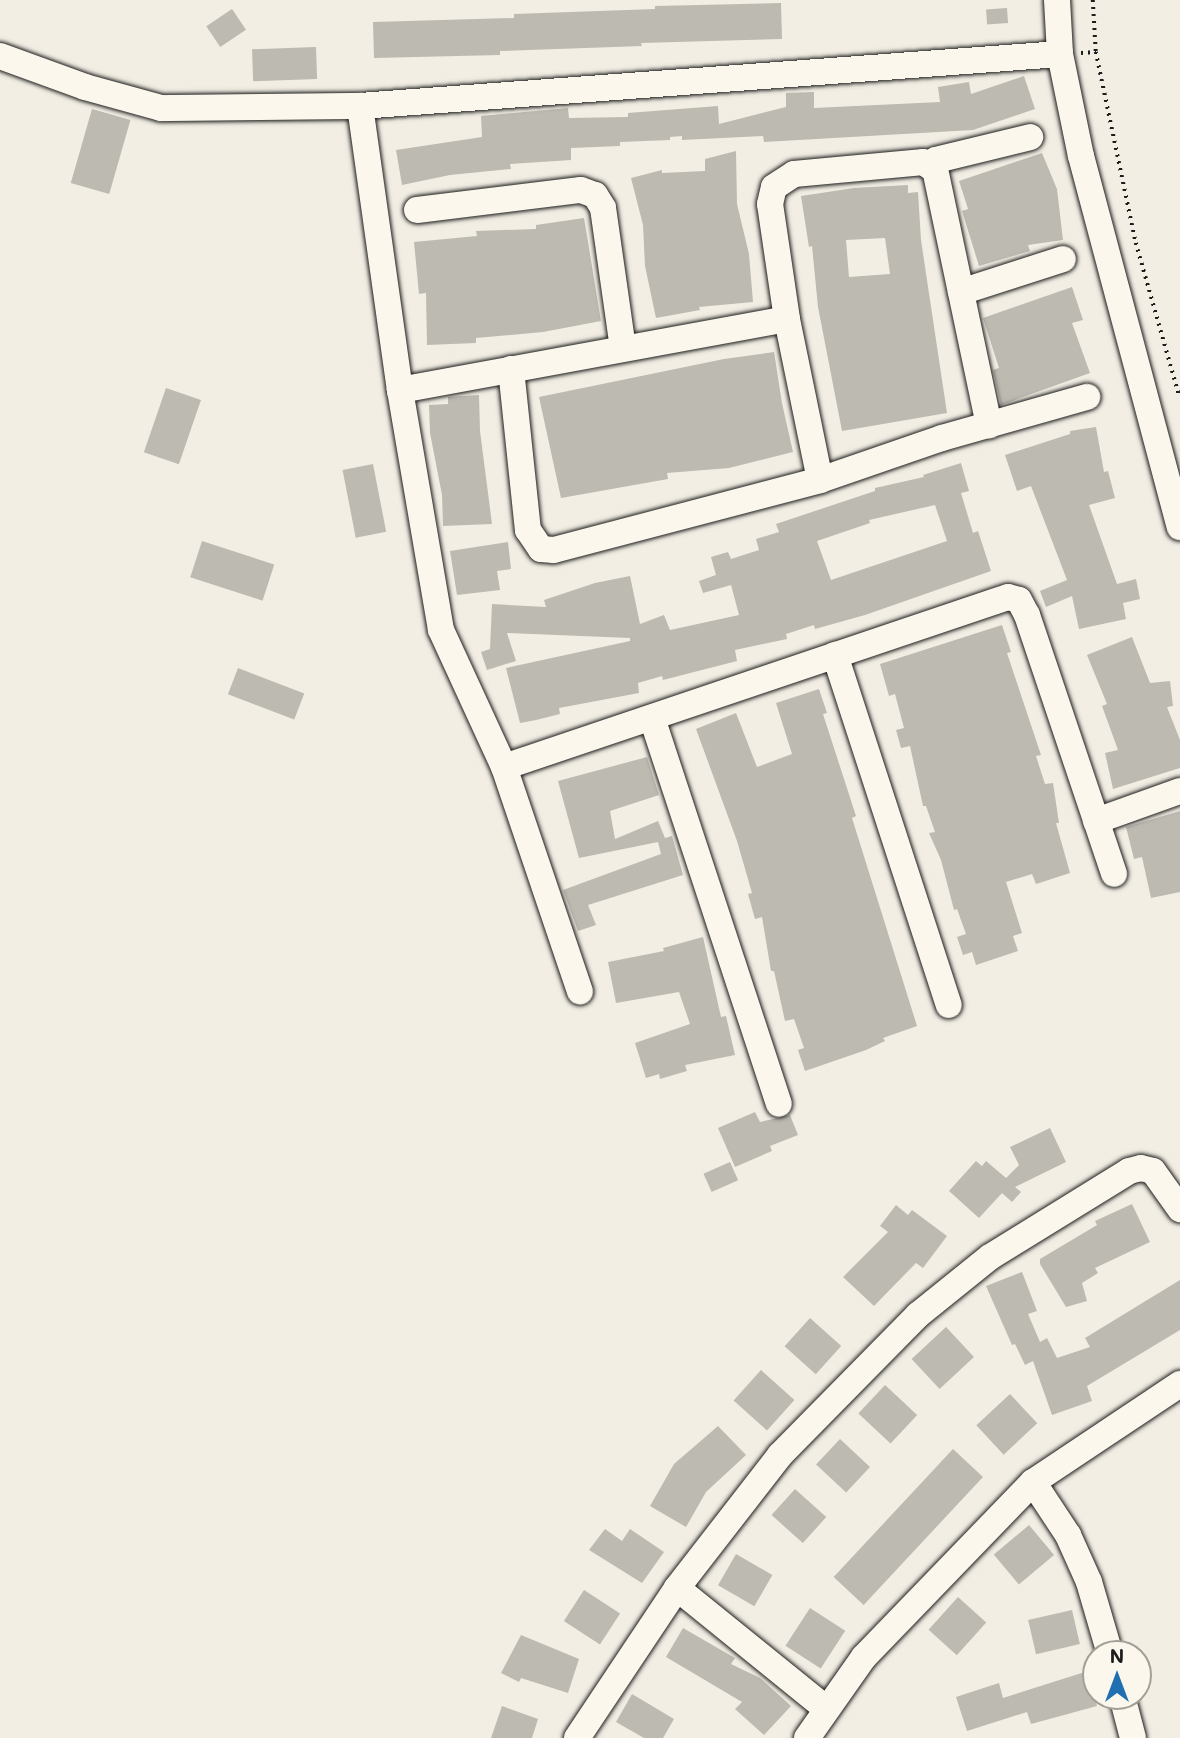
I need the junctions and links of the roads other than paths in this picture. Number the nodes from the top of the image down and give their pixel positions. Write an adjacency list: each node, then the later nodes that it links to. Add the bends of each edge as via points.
1 (1057, 0): 2 (street)
2 (1060, 54): 4 (street); 17 (street, via 1081,156)
3 (0, 56): 4 (street, via 161,108)
4 (360, 106): 13 (street)
5 (1030, 136): 6 (street, via 936,160)
6 (929, 166): 9 (street, via 935,169); 10 (street, via 923,162 794,174 774,187 770,204)
7 (417, 210): 11 (street, via 581,190 595,195 603,208)
8 (1063, 259): 9 (street)
9 (961, 292): 15 (street)
10 (786, 319): 11 (street); 16 (street)
11 (623, 349): 12 (street)
12 (511, 369): 13 (street); 16 (street, via 528,530 541,549 554,550)
13 (400, 390): 20 (street, via 441,630)
14 (1087, 397): 15 (street)
15 (989, 425): 16 (street)
16 (820, 480)
17 (1180, 527)
18 (835, 655): 19 (street); 22 (street, via 1008,597 1019,600); 25 (street)
19 (652, 718): 20 (street); 26 (street)
20 (504, 767): 24 (street)
21 (1180, 791): 22 (street)
22 (1096, 821): 23 (street)
23 (1114, 874)
24 (580, 992)
25 (949, 1004)
26 (779, 1104)
27 (1180, 1209): 30 (street, via 1153,1171 1129,1171 990,1257 918,1315 780,1455)
28 (1180, 1384): 29 (street)
29 (1033, 1482): 31 (street, via 1068,1535 1089,1582); 32 (street, via 864,1657)
30 (677, 1588): 32 (street); 34 (street)
31 (1106, 1640)
32 (825, 1708): 35 (street)
33 (1126, 1710): 36 (street)
34 (577, 1738)
35 (807, 1738)
36 (1133, 1738)

